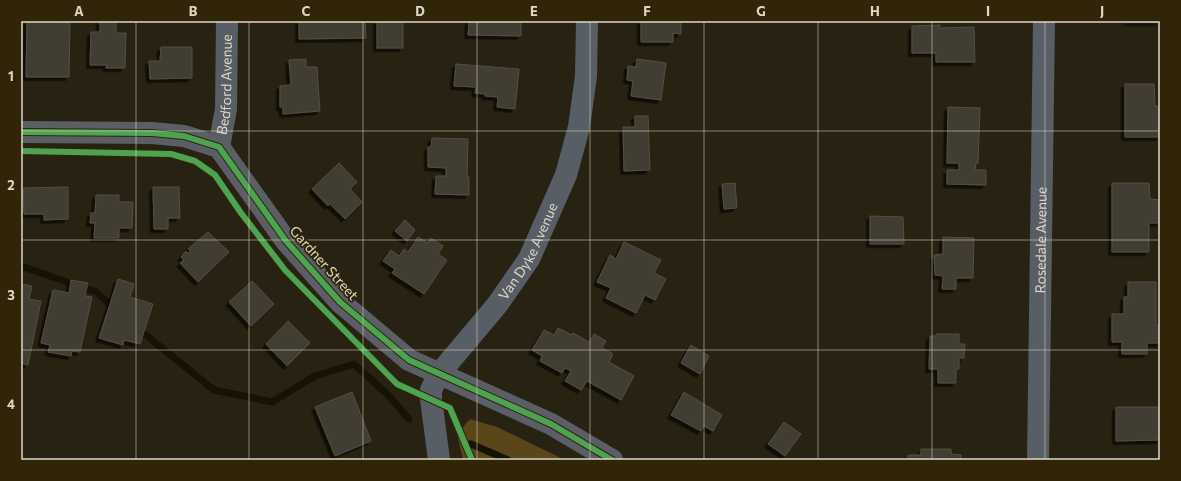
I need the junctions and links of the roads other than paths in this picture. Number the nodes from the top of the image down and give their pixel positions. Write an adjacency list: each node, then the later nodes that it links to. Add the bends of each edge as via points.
1 (227, 21): 5 (street, Bedford Avenue, via 226,109)
2 (587, 21): 6 (street, Van Dyke Avenue, via 586,76 579,127 566,175 529,259 497,305)
3 (1044, 21): 9 (street, Rosedale Avenue)
4 (21, 132): 5 (street, via 152,133 184,136)
5 (219, 147): 6 (street, Gardner Street, via 286,240 340,302 409,360)
6 (439, 374): 7 (street, Van Dyke Avenue, via 431,390 431,400); 8 (street, Gardner Street, via 551,424)
7 (439, 460)
8 (612, 460)
9 (1038, 460)

